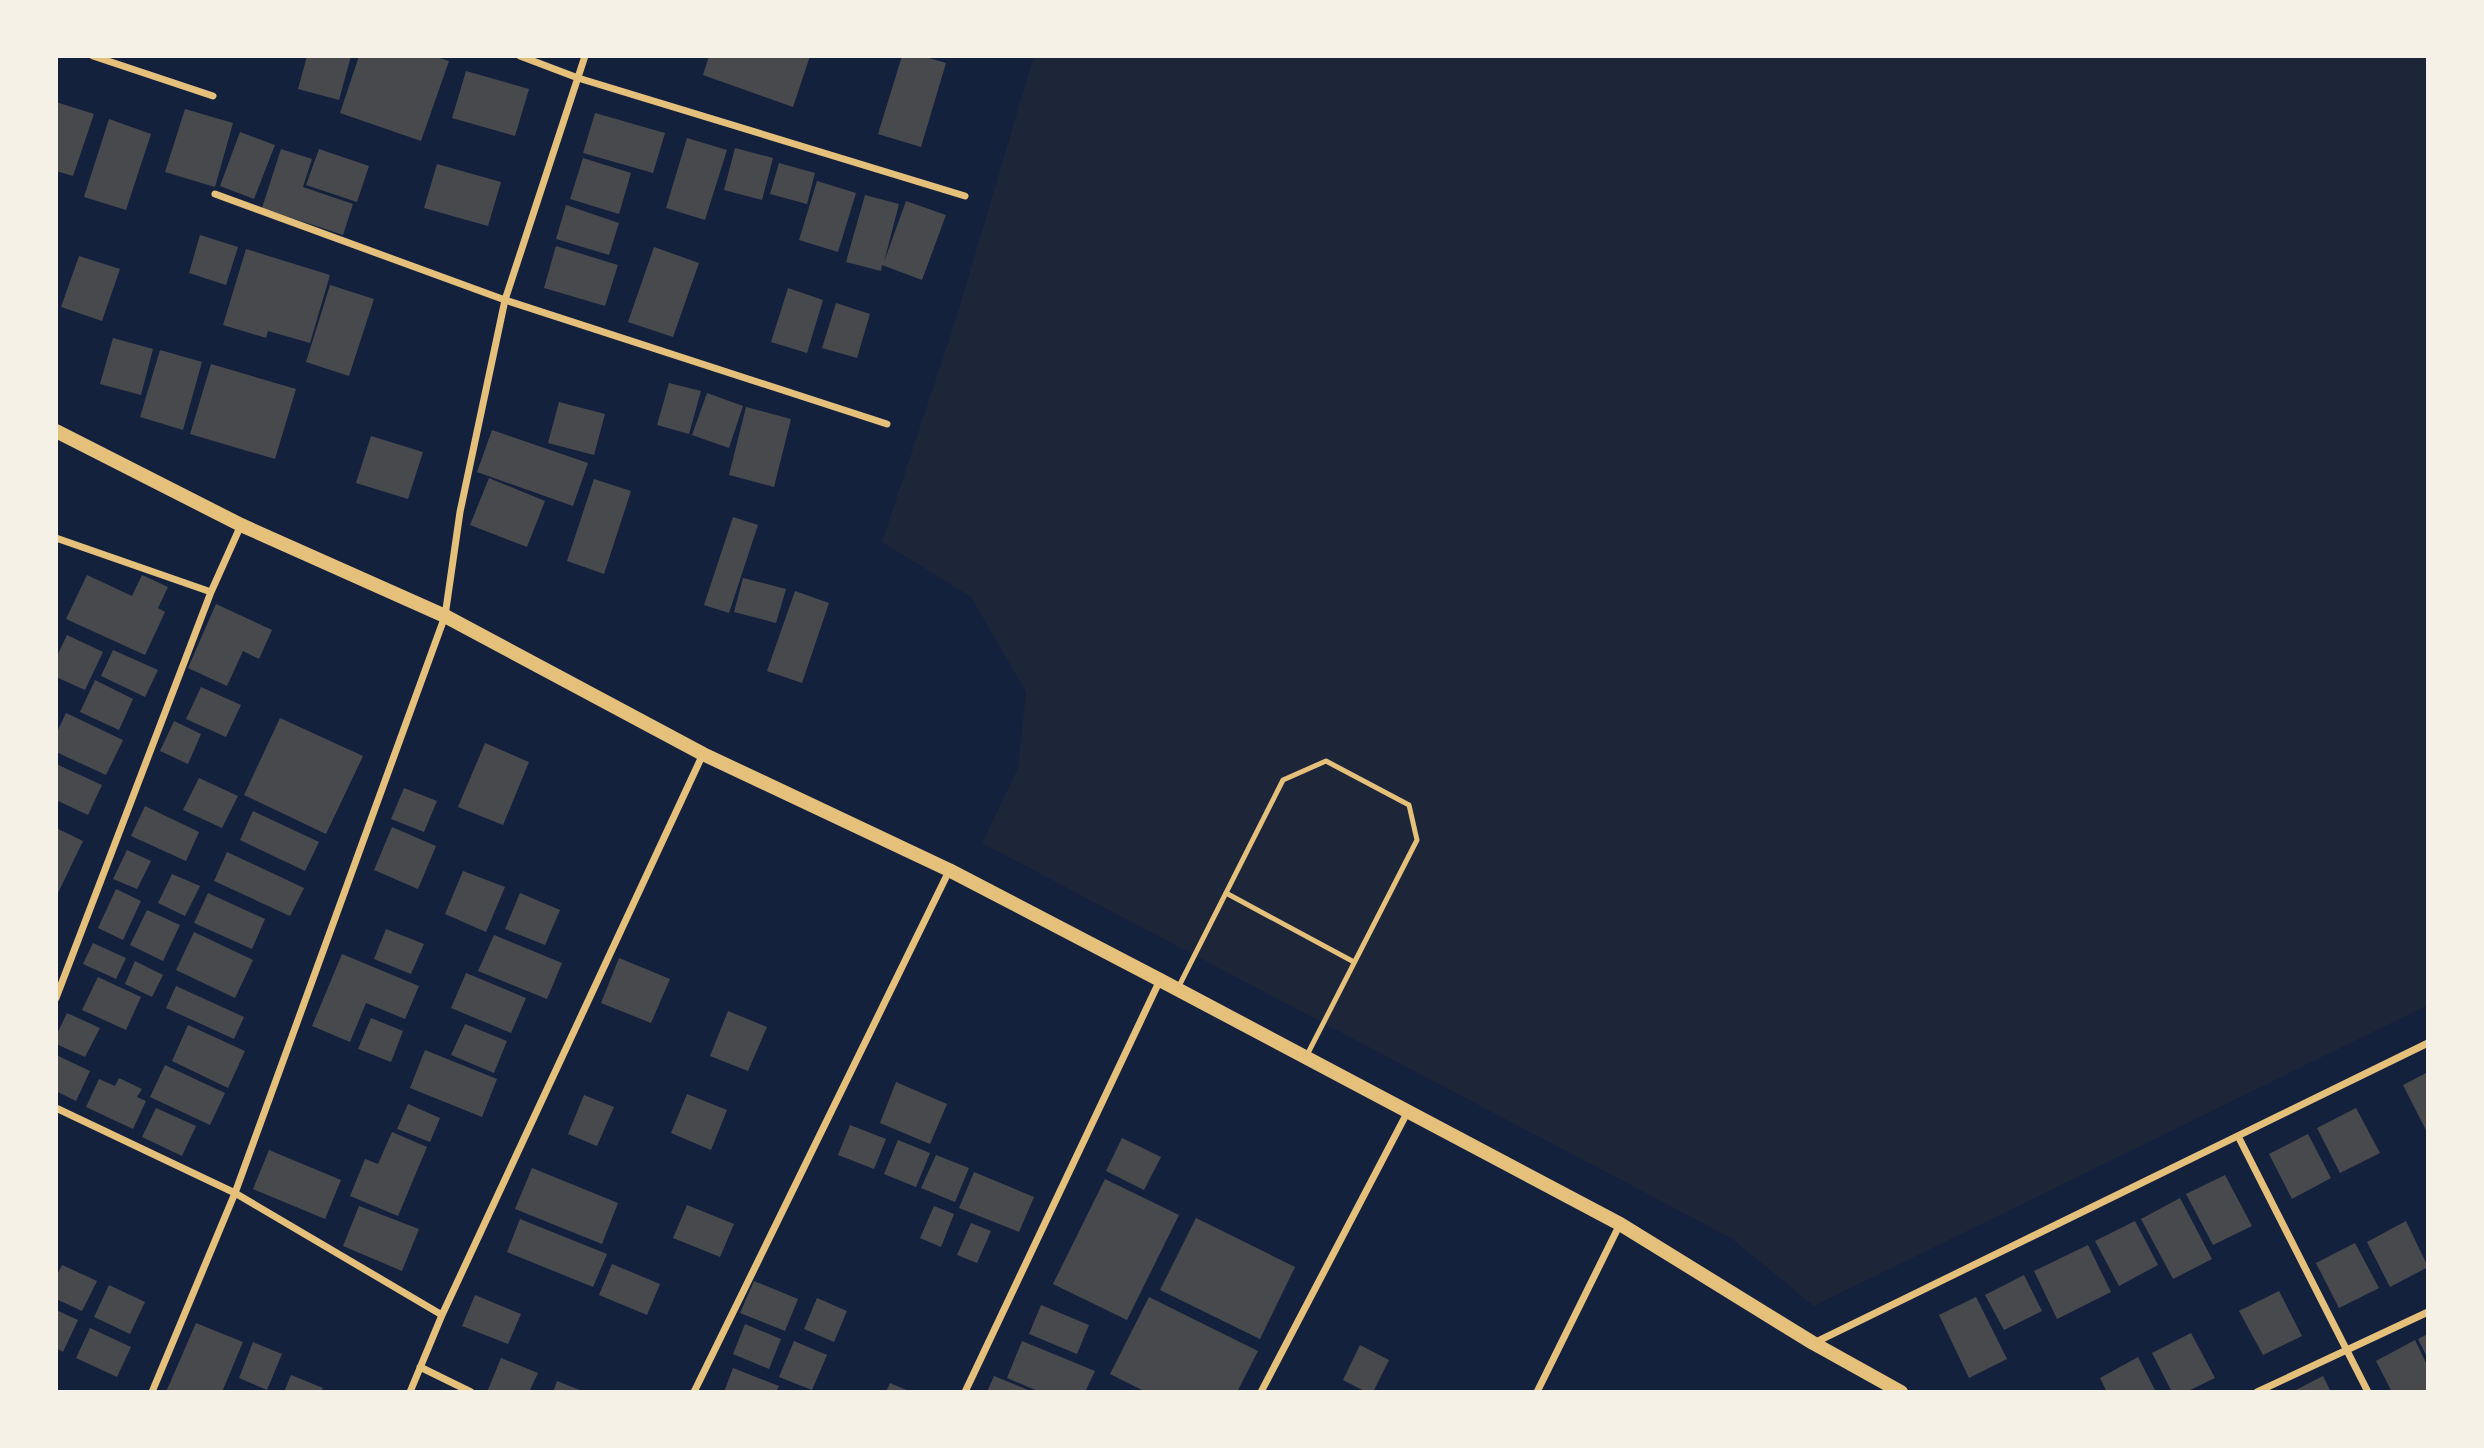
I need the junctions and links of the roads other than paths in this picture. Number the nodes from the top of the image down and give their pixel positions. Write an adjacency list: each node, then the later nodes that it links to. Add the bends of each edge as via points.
1 (93, 56): 5 (street)
2 (520, 56): 4 (street)
3 (585, 56): 4 (street)
4 (578, 78): 7 (street); 8 (street)
5 (214, 96)
6 (215, 194): 8 (street)
7 (965, 196)
8 (505, 300): 9 (street); 14 (street, via 460,512)
9 (887, 424)
10 (56, 431): 11 (main road)
11 (241, 525): 13 (street); 14 (main road)
12 (56, 538): 13 (street)
13 (211, 592): 21 (street)
14 (445, 616): 15 (main road); 27 (street)
15 (703, 754): 16 (main road); 30 (street)
16 (949, 870): 19 (main road); 37 (street)
17 (1226, 893): 18 (lane); 18 (lane, via 1283,780 1326,761 1409,805 1417,840); 20 (lane)
18 (1354, 962): 23 (lane)
19 (1160, 980): 20 (main road); 38 (street)
20 (1177, 989): 23 (main road)
21 (56, 998)
22 (2428, 1043): 26 (street)
23 (1306, 1058): 25 (main road)
24 (56, 1108): 27 (street)
25 (1407, 1113): 28 (main road); 39 (street)
26 (2238, 1136): 31 (street); 32 (street)
27 (235, 1193): 30 (street); 34 (street)
28 (1620, 1224): 31 (main road); 40 (street)
29 (2428, 1312): 32 (street)
30 (442, 1315): 33 (street)
31 (1813, 1343): 41 (main road)
32 (2347, 1351): 42 (street); 43 (street)
33 (420, 1367): 35 (street); 36 (street)
34 (152, 1392)
35 (410, 1392)
36 (471, 1392)
37 (694, 1392)
38 (965, 1392)
39 (1261, 1392)
40 (1537, 1392)
41 (1901, 1392)
42 (2257, 1392)
43 (2368, 1392)

